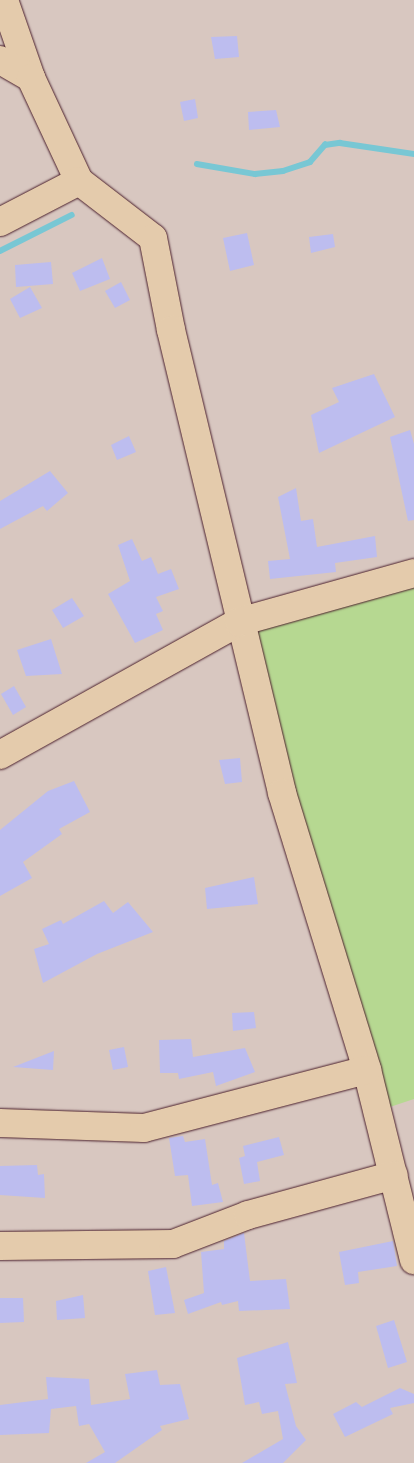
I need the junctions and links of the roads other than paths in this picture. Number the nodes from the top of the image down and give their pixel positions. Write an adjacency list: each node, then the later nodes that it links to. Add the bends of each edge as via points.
1 (4, 0): 3 (street)
2 (0, 60): 3 (street)
3 (31, 78): 4 (street)
4 (79, 181): 5 (street); 7 (street, via 153,238)
5 (0, 222)
6 (414, 573): 7 (street)
7 (239, 622): 8 (street); 9 (street, via 282,793)
8 (0, 755)
9 (367, 1070): 10 (street, via 144,1128); 11 (street)
10 (0, 1123)
11 (400, 1164): 12 (street, via 173,1244); 13 (street)
12 (0, 1246)
13 (414, 1260)

